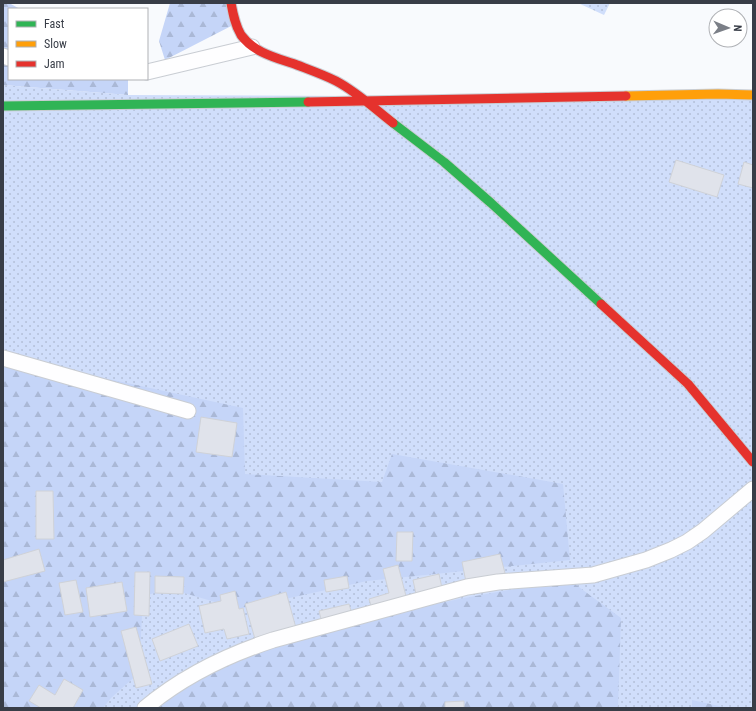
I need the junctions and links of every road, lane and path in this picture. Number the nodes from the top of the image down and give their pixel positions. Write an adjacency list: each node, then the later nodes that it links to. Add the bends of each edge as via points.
1 (231, 3): 2 (street, via 237,28)
2 (252, 47): 3 (street); 5 (street, via 331,79)
3 (148, 72)
4 (753, 95): 5 (street)
5 (366, 101): 6 (street); 9 (street, via 444,162 688,384)
6 (3, 106)
7 (3, 358): 8 (street)
8 (188, 411)
9 (753, 462)
10 (753, 489): 11 (street, via 687,542 646,560 593,575 498,582 467,587 272,640 204,669)
11 (145, 708)

